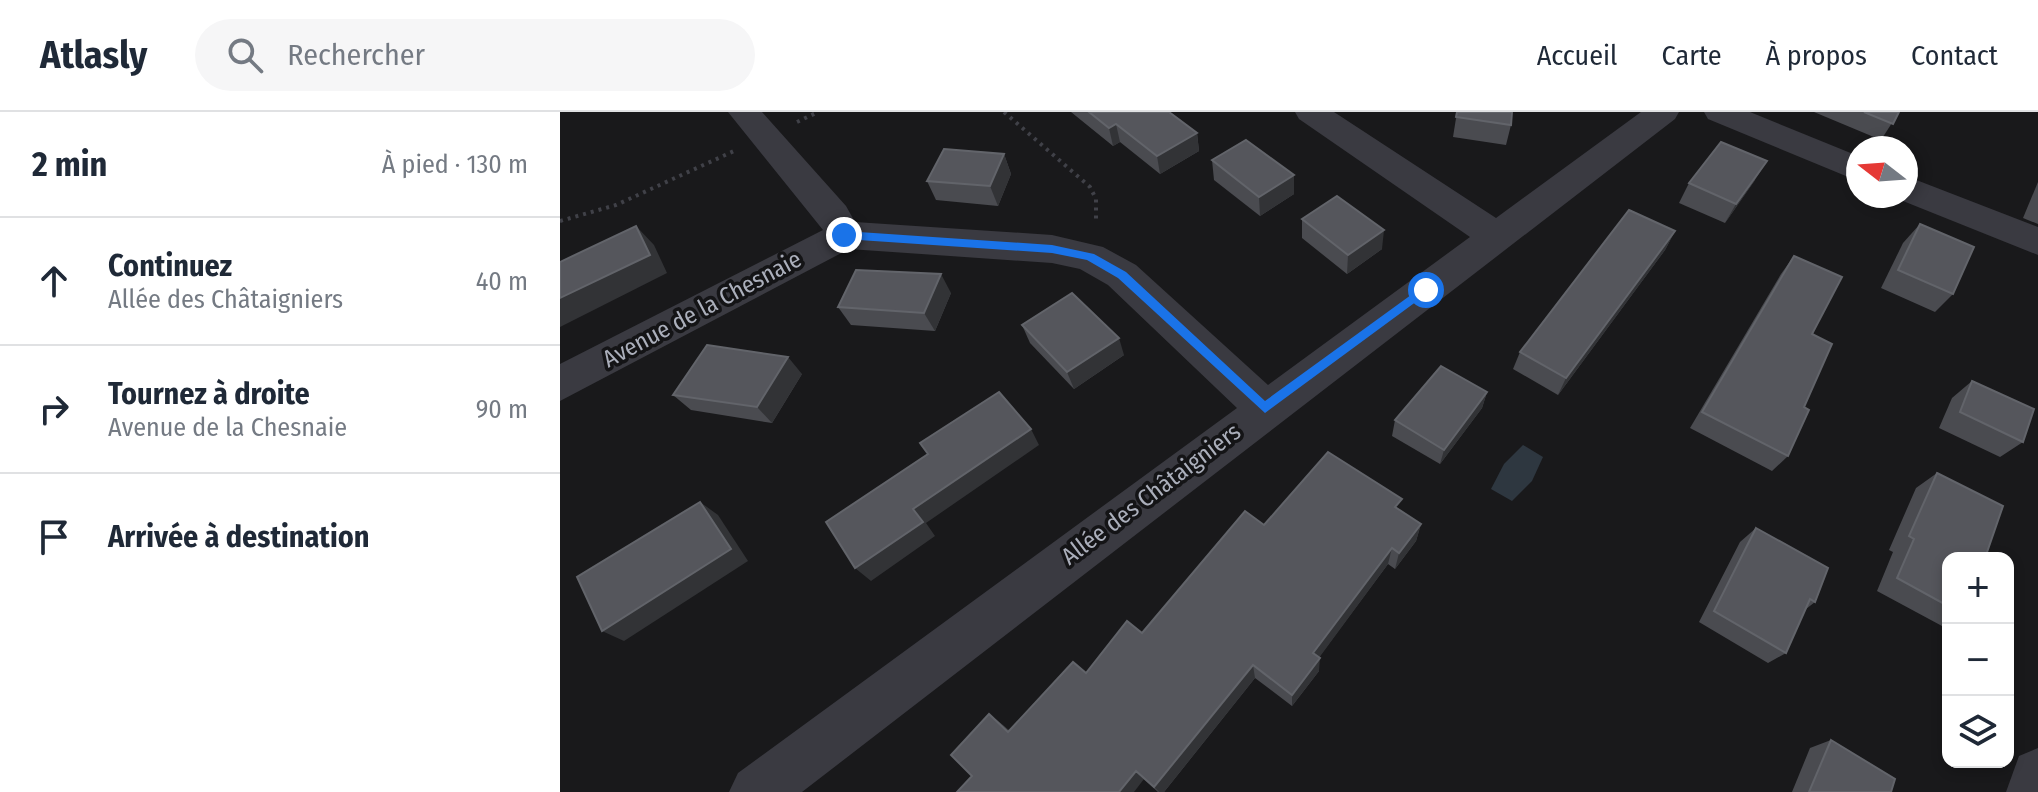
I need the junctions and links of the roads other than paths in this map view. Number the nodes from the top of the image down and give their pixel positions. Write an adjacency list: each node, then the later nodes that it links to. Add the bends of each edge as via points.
1 (1311, 112): 8 (street)
2 (1663, 112): 8 (street, Allée des Châtaigniers)
3 (1720, 112): 5 (street)
4 (755, 124): 7 (street)
5 (1846, 164)
6 (1918, 193): 9 (street)
7 (844, 235): 10 (street, Avenue de la Chesnaie); 11 (street, via 1052,249 1090,257 1122,275)
8 (1497, 237): 11 (street, Allée des Châtaigniers)
9 (2038, 242)
10 (560, 384)
11 (1265, 408): 13 (street, Allée des Châtaigniers)
12 (2038, 775): 14 (street)
13 (757, 792)
14 (2034, 792)

